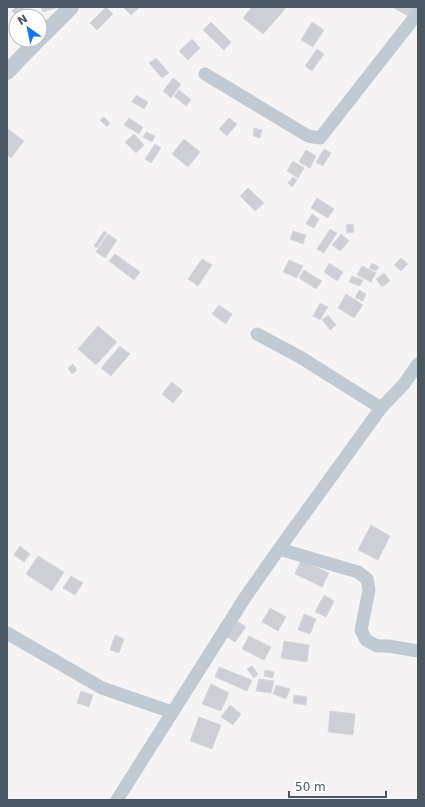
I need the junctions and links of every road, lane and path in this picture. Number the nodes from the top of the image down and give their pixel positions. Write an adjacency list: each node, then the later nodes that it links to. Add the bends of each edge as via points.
1 (71, 7): 3 (street)
2 (418, 13): 6 (street, via 320,138 308,136)
3 (48, 30)
4 (30, 48): 5 (street)
5 (7, 72)
6 (205, 74)
7 (257, 334): 9 (street, via 300,356)
8 (418, 364): 9 (street, via 404,384)
9 (381, 408): 10 (street)
10 (278, 549): 12 (street, via 358,572 368,579 369,590 361,630 366,640 377,646); 13 (street)
11 (7, 634): 13 (street, via 102,688)
12 (418, 651)
13 (172, 712): 14 (street)
14 (117, 800)

